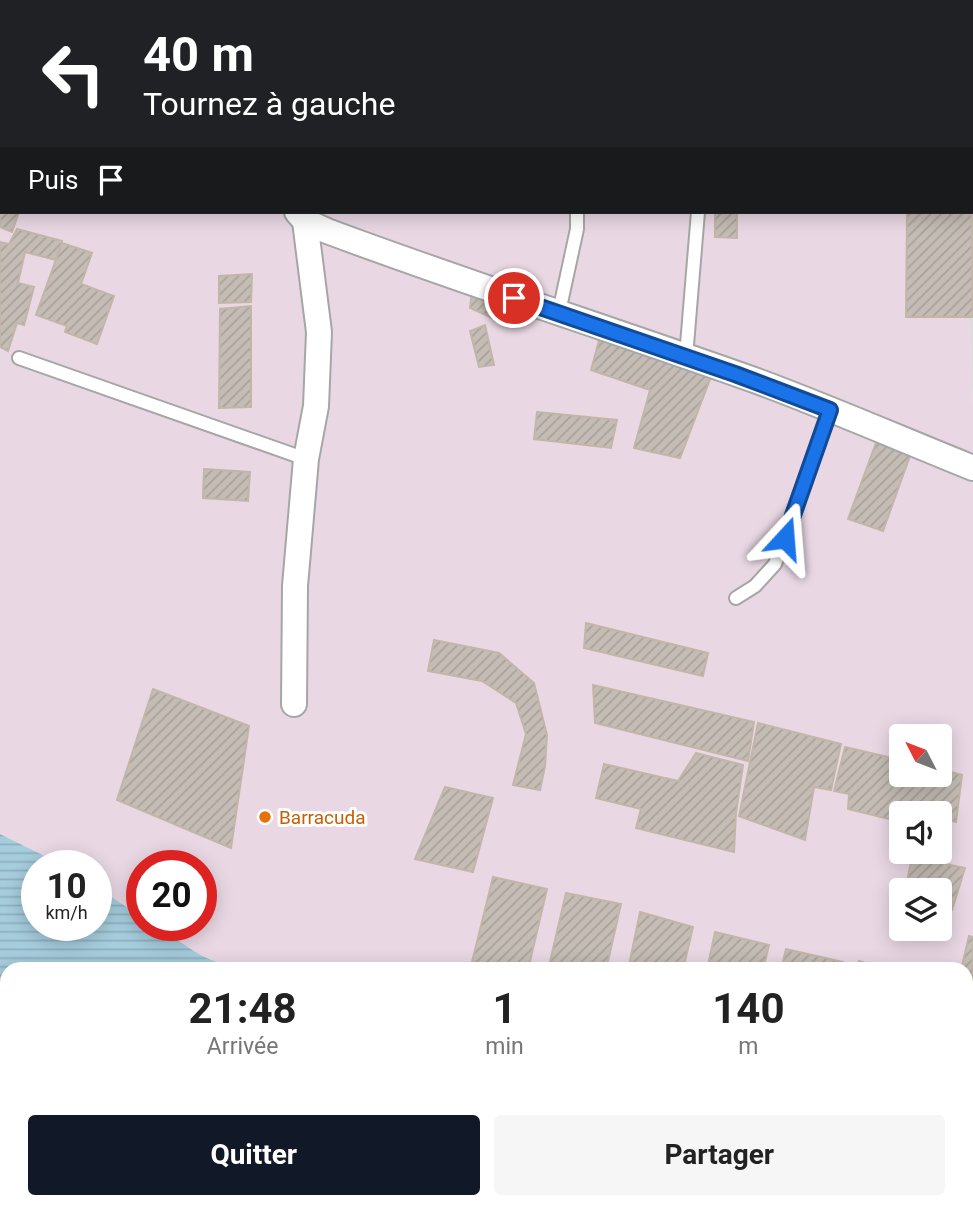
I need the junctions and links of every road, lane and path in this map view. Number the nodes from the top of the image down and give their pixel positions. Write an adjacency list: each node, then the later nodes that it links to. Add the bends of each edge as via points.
1 (577, 214): 4 (lane)
2 (698, 214): 5 (lane)
3 (301, 216): 4 (street, via 456,279); 8 (street, via 319,332 316,406)
4 (559, 312): 5 (street)
5 (686, 357): 7 (street)
6 (19, 358): 8 (lane)
7 (830, 410): 9 (street); 10 (lane, via 775,564)
8 (306, 459): 11 (street, via 295,586)
9 (973, 468)
10 (736, 598)
11 (294, 704)

